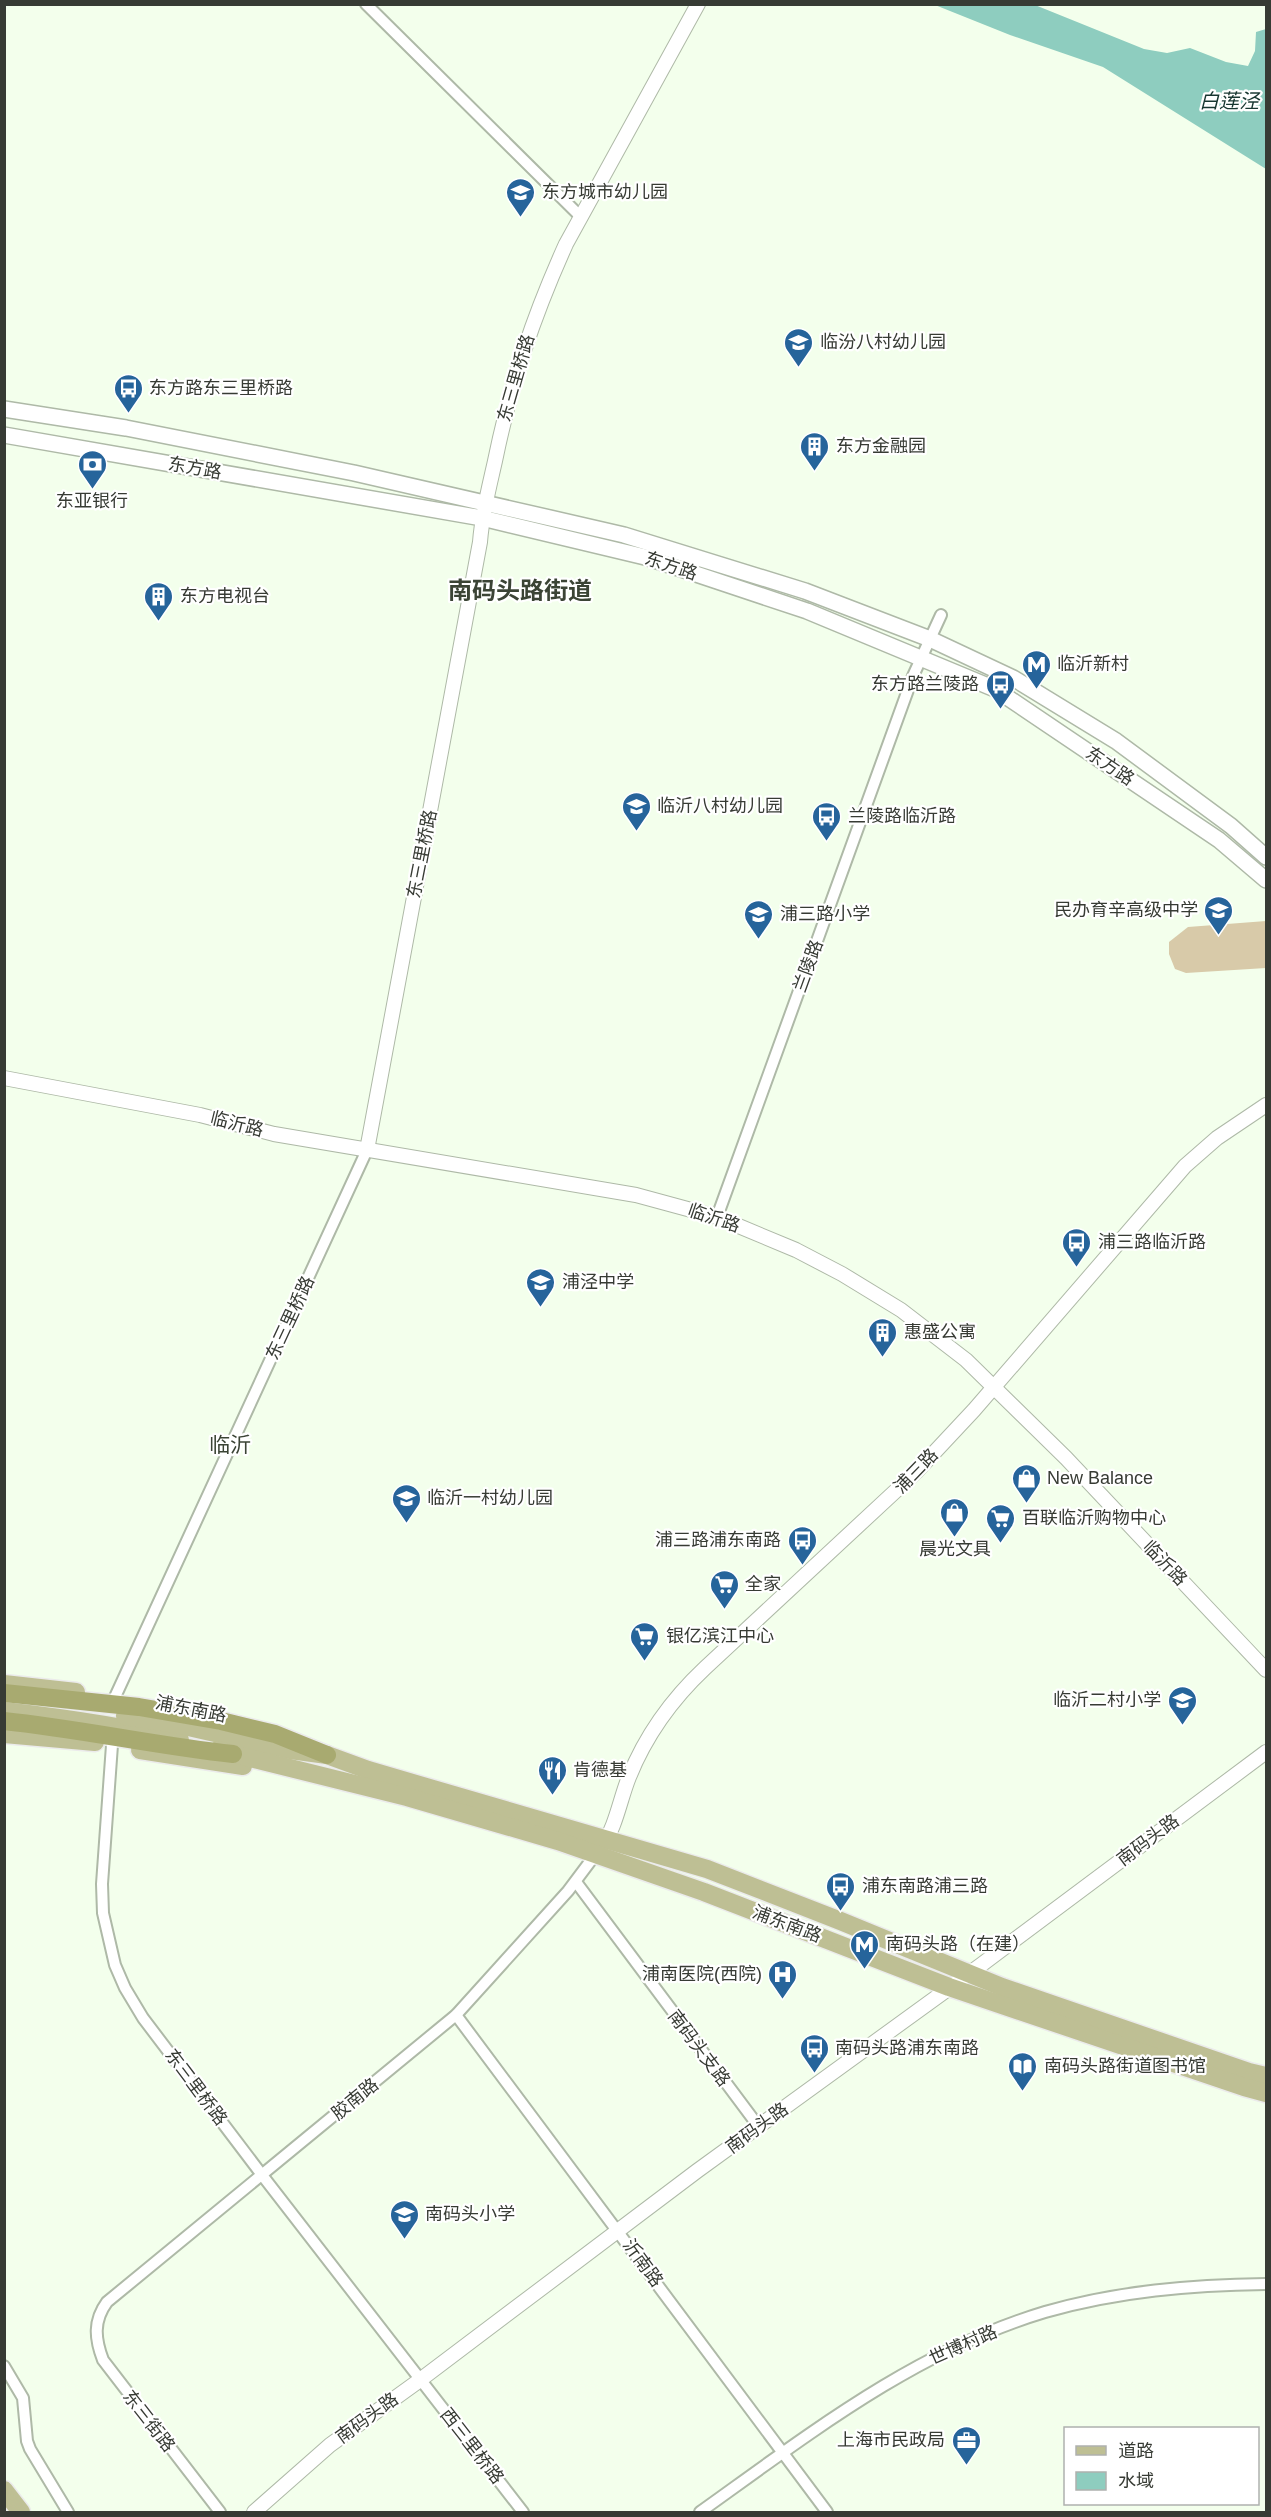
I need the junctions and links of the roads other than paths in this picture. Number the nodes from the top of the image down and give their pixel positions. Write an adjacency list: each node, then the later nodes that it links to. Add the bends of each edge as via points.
1 (366, 4): 3 (street)
2 (698, 4): 3 (street, 东三里桥路)
3 (581, 217): 6 (street, 东三里桥路, via 548,285 517,368)
4 (4, 409): 6 (main road, 东方路, via 137,430 354,473)
5 (4, 435): 6 (main road, 东方路)
6 (483, 511): 8 (main road, 东方路, via 624,535 805,591); 9 (main road, 东方路, via 645,557 807,611); 14 (street, 东三里桥路)
7 (941, 615): 8 (street, 兰陵路)
8 (930, 639): 9 (street, 兰陵路); 10 (main road, 东方路, via 1013,678 1116,741 1231,826)
9 (920, 659): 11 (main road, 东方路, via 995,689 1219,840); 15 (street, 兰陵路)
10 (1266, 857)
11 (1266, 880)
12 (4, 1078): 14 (street, 临沂路)
13 (1266, 1106): 16 (street, 浦三路, via 1217,1138 1185,1166)
14 (367, 1150): 15 (street, 临沂路, via 636,1195); 20 (street, 东三里桥路)
15 (717, 1217): 16 (street, 临沂路, via 796,1250 872,1291 934,1334)
16 (995, 1386): 17 (street, 临沂路); 31 (street, 浦三路, via 895,1492 674,1701 637,1758)
17 (1266, 1670)
18 (4, 1684): 20 (main road, 浦东南路)
19 (4, 1693): 28 (highway, via 221,1720 275,1734)
20 (115, 1697): 29 (main road, 浦东南路, via 210,1710 296,1735)
21 (4, 1702): 28 (main road, 浦东南路, via 175,1724)
22 (4, 1711): 27 (main road, 浦东南路, via 141,1731)
23 (4, 1720): 27 (highway)
24 (4, 1734): 25 (main road, 浦东南路)
25 (112, 1745): 30 (main road, 浦东南路, via 228,1765); 40 (street, 东三里桥路, via 102,1884 103,1913 115,1965 143,2018)
26 (1266, 1752): 34 (street, 南码头路)
27 (233, 1754): 30 (main road, 浦东南路)
28 (327, 1755): 29 (main road, 浦东南路)
29 (368, 1770): 31 (main road, 浦东南路)
30 (303, 1771): 32 (main road, 浦东南路, via 407,1797)
31 (606, 1840): 32 (street, 浦三路); 34 (main road, 浦东南路, via 707,1869)
32 (595, 1855): 33 (street, 胶南路); 35 (main road, 浦东南路, via 704,1892)
33 (576, 1882): 36 (street, 胶南路); 39 (street, 南码头支路)
34 (969, 1973): 35 (street, 南码头路); 37 (main road, 浦东南路)
35 (949, 1987): 38 (main road, 浦东南路, via 1244,2088); 39 (street, 南码头路)
36 (456, 2015): 40 (street, 胶南路); 41 (street, 沂南路)
37 (1266, 2076)
38 (1266, 2092)
39 (759, 2127): 41 (street, 南码头路)
40 (262, 2175): 43 (street, 胶南路, via 107,2302); 45 (street, 东三里桥路)
41 (619, 2232): 45 (street, 南码头路); 46 (street, 沂南路)
42 (1266, 2284): 46 (street, 世博村路, via 1142,2292 1022,2320 904,2373)
43 (97, 2322): 50 (street, 东三街路, via 98,2347 110,2372)
44 (4, 2366): 49 (street, via 23,2398 30,2449)
45 (420, 2380): 51 (street, 南码头路, via 330,2445); 52 (street, 西三里桥路)
46 (783, 2453): 53 (street, 世博村路); 54 (street, 沂南路)
47 (4, 2490): 48 (main road)
48 (21, 2512)
49 (68, 2512)
50 (220, 2512)
51 (254, 2512)
52 (523, 2512)
53 (700, 2512)
54 (826, 2512)

